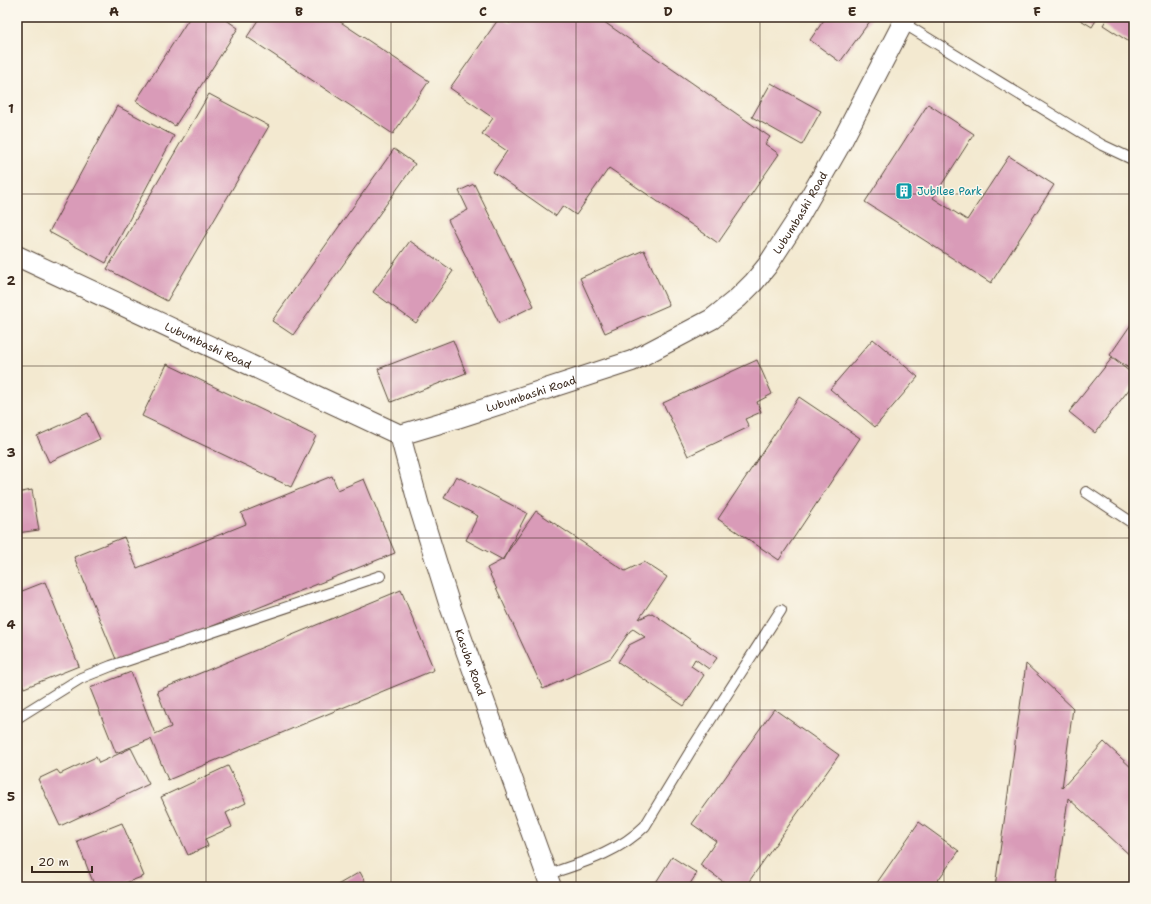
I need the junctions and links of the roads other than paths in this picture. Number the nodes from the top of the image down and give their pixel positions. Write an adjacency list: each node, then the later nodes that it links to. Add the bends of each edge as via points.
1 (904, 20): 2 (lane, via 1102,145); 4 (street, Lubumbashi Road, via 841,143 797,220 767,266 738,298 712,319 632,361)
2 (1134, 160)
3 (17, 256): 4 (street, Lubumbashi Road)
4 (400, 435): 10 (street, Kasuba Road, via 449,603)
5 (1086, 492): 6 (lane)
6 (1134, 524)
7 (380, 576): 9 (lane, via 111,666 81,678)
8 (781, 610): 10 (lane, via 645,826 619,846)
9 (17, 718)
10 (548, 881)

